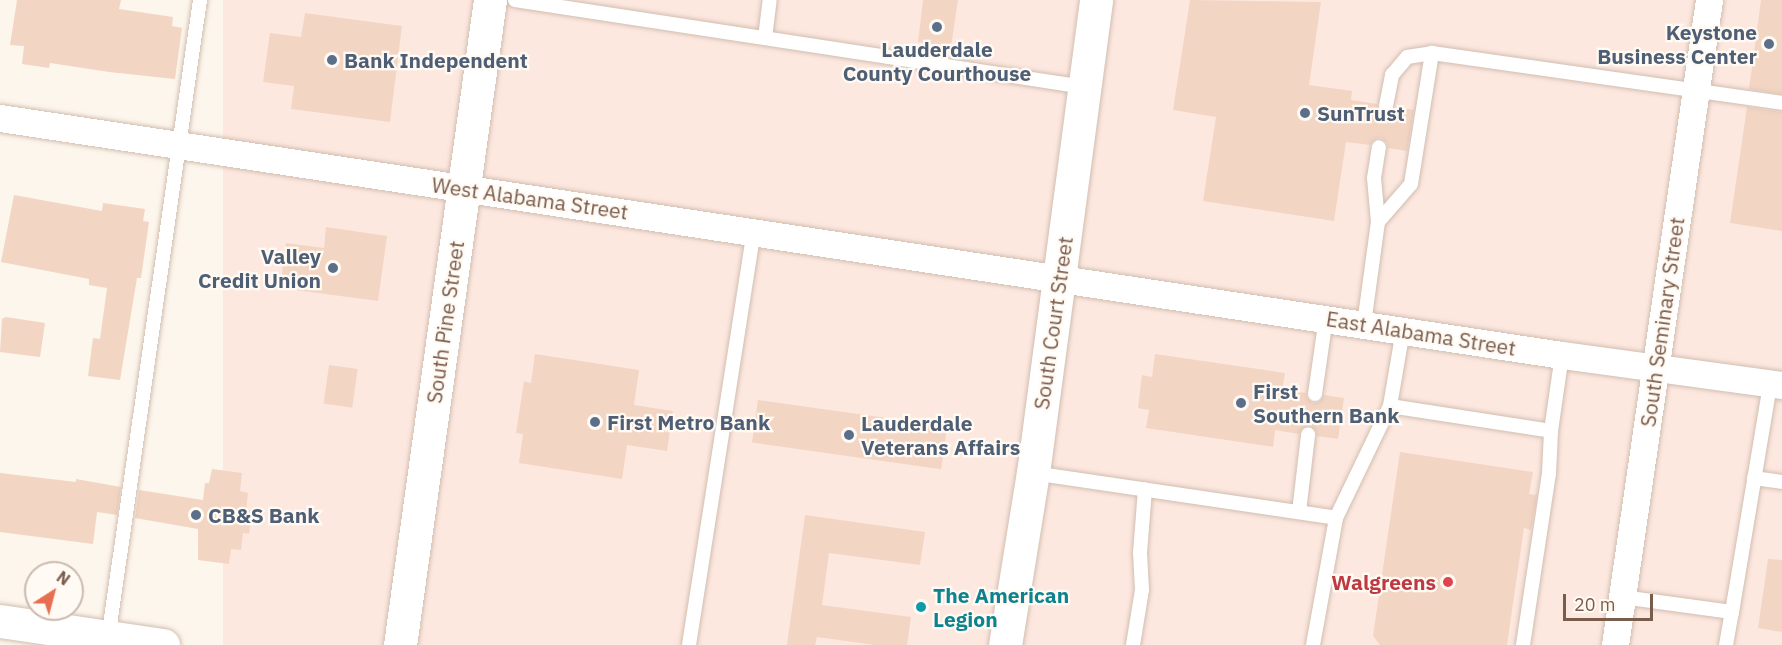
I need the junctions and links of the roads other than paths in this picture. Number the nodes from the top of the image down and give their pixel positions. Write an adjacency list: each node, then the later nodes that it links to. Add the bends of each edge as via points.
1 (200, 0): 14 (lane)
2 (490, 0): 16 (main road, South Pine Street)
3 (515, 0): 7 (lane)
4 (770, 0): 7 (lane)
5 (1096, 0): 9 (main road, South Court Street)
6 (1709, 0): 10 (street, South Seminary Street)
7 (765, 38): 9 (lane)
8 (1432, 53): 10 (lane); 12 (lane, via 1407,57 1392,75); 17 (lane, via 1411,184)
9 (1084, 87): 19 (main road, South Court Street)
10 (1695, 91): 11 (lane); 24 (street, South Seminary Street)
11 (1782, 103)
12 (1386, 106)
13 (0, 118): 14 (street, West Alabama Street)
14 (180, 145): 16 (street, West Alabama Street); 39 (lane)
15 (1379, 147): 17 (lane, via 1374,178)
16 (463, 188): 18 (street, West Alabama Street); 41 (main road, South Pine Street)
17 (1378, 222): 21 (lane)
18 (754, 230): 19 (street, West Alabama Street); 42 (lane)
19 (1060, 277): 20 (street, East Alabama Street); 30 (main road, South Court Street)
20 (1326, 318): 21 (street, East Alabama Street); 26 (lane)
21 (1364, 324): 22 (street, East Alabama Street)
22 (1403, 330): 23 (street, East Alabama Street); 27 (lane)
23 (1562, 355): 24 (street, East Alabama Street); 28 (lane)
24 (1656, 368): 25 (street, East Alabama Street); 36 (street, South Seminary Street)
25 (1776, 385): 31 (lane)
26 (1315, 394)
27 (1390, 406): 28 (lane); 35 (lane)
28 (1551, 431): 46 (lane, via 1549,474)
29 (1308, 435): 34 (lane)
30 (1033, 473): 33 (lane); 43 (main road, South Court Street)
31 (1754, 478): 32 (lane); 37 (lane)
32 (1782, 482)
33 (1145, 489): 34 (lane); 44 (lane, via 1140,553 1142,590)
34 (1299, 512): 35 (lane)
35 (1336, 518): 45 (lane)
36 (1622, 597): 37 (lane); 47 (street, South Seminary Street)
37 (1732, 612): 48 (lane)
38 (0, 621): 39 (main road)
39 (108, 642): 40 (main road)
40 (163, 645)
41 (400, 645)
42 (689, 645)
43 (1005, 645)
44 (1133, 645)
45 (1313, 645)
46 (1524, 645)
47 (1615, 645)
48 (1726, 645)

